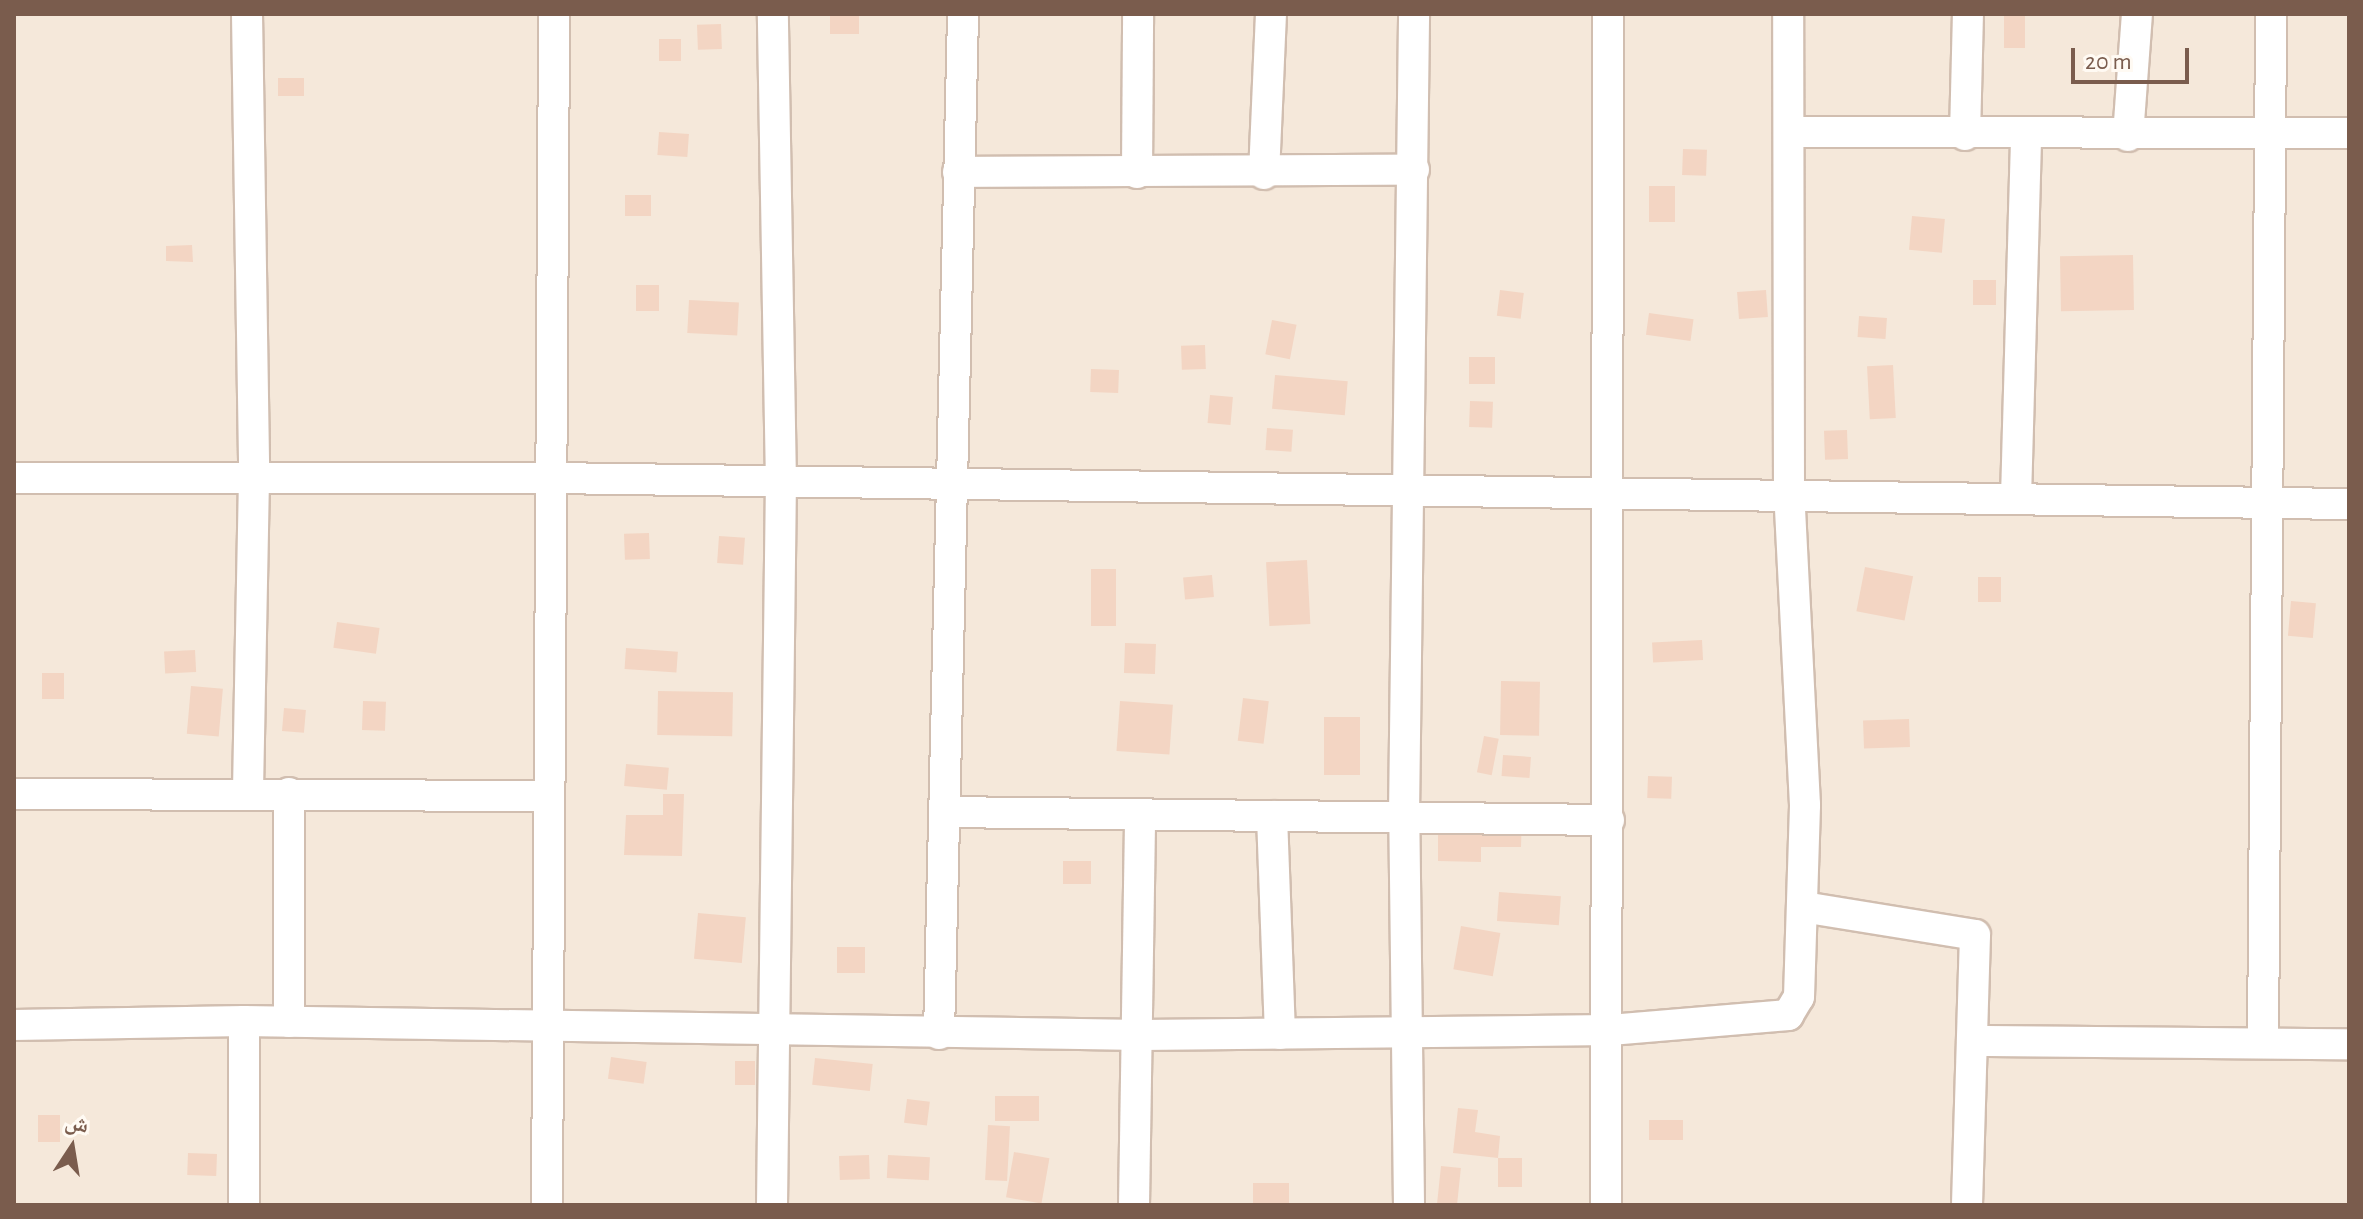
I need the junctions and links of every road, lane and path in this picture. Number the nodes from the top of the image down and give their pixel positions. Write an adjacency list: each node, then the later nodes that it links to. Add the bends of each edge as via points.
1 (247, 14): 24 (street)
2 (554, 14): 25 (street)
3 (773, 14): 26 (street)
4 (963, 14): 20 (street)
5 (1138, 14): 21 (street)
6 (1271, 14): 22 (street)
7 (1414, 14): 19 (street)
8 (1608, 14): 30 (street)
9 (1788, 14): 13 (street)
10 (1968, 14): 16 (street)
11 (2137, 14): 18 (street)
12 (2271, 14): 15 (street)
13 (1792, 132): 16 (street); 29 (street)
14 (2349, 133): 15 (street)
15 (2271, 134): 18 (street); 32 (street)
16 (1965, 135): 17 (street)
17 (2026, 135): 18 (street); 31 (street)
18 (2128, 136)
19 (1414, 170): 22 (street); 28 (street)
20 (958, 172): 21 (street); 27 (street)
21 (1137, 173): 22 (street)
22 (1264, 174)
23 (14, 478): 24 (street)
24 (254, 478): 25 (street); 34 (street)
25 (551, 478): 26 (street); 37 (street)
26 (781, 483): 27 (street); 49 (street)
27 (951, 488): 28 (street); 38 (street)
28 (1407, 490): 30 (street); 39 (street)
29 (1789, 492): 30 (street); 31 (street); 43 (street)
30 (1608, 495): 42 (street)
31 (2016, 498): 32 (street)
32 (2267, 504): 33 (street); 55 (street)
33 (2349, 504)
34 (248, 793): 35 (street); 36 (street)
35 (289, 793): 37 (street); 45 (street)
36 (14, 794)
37 (549, 796): 47 (street)
38 (944, 812): 41 (street); 51 (street)
39 (1404, 815): 40 (street); 42 (street); 50 (street)
40 (1272, 816): 41 (street); 52 (street)
41 (1140, 817): 53 (street)
42 (1609, 820): 48 (street)
43 (1803, 907): 48 (street, via 1799,997 1788,1015); 54 (street, via 1975,935)
44 (244, 1021): 45 (street); 46 (street); 57 (street)
45 (289, 1022): 47 (street)
46 (14, 1025)
47 (548, 1029): 49 (street); 58 (street)
48 (1610, 1030): 50 (street); 62 (street)
49 (777, 1031): 51 (street); 59 (street)
50 (1404, 1032): 52 (street); 61 (street)
51 (939, 1034): 53 (street)
52 (1280, 1034): 53 (street)
53 (1141, 1035): 60 (street)
54 (1976, 1041): 55 (street); 63 (street)
55 (2263, 1043): 56 (street)
56 (2349, 1044)
57 (244, 1205)
58 (547, 1205)
59 (772, 1205)
60 (1134, 1205)
61 (1409, 1205)
62 (1606, 1205)
63 (1967, 1205)

